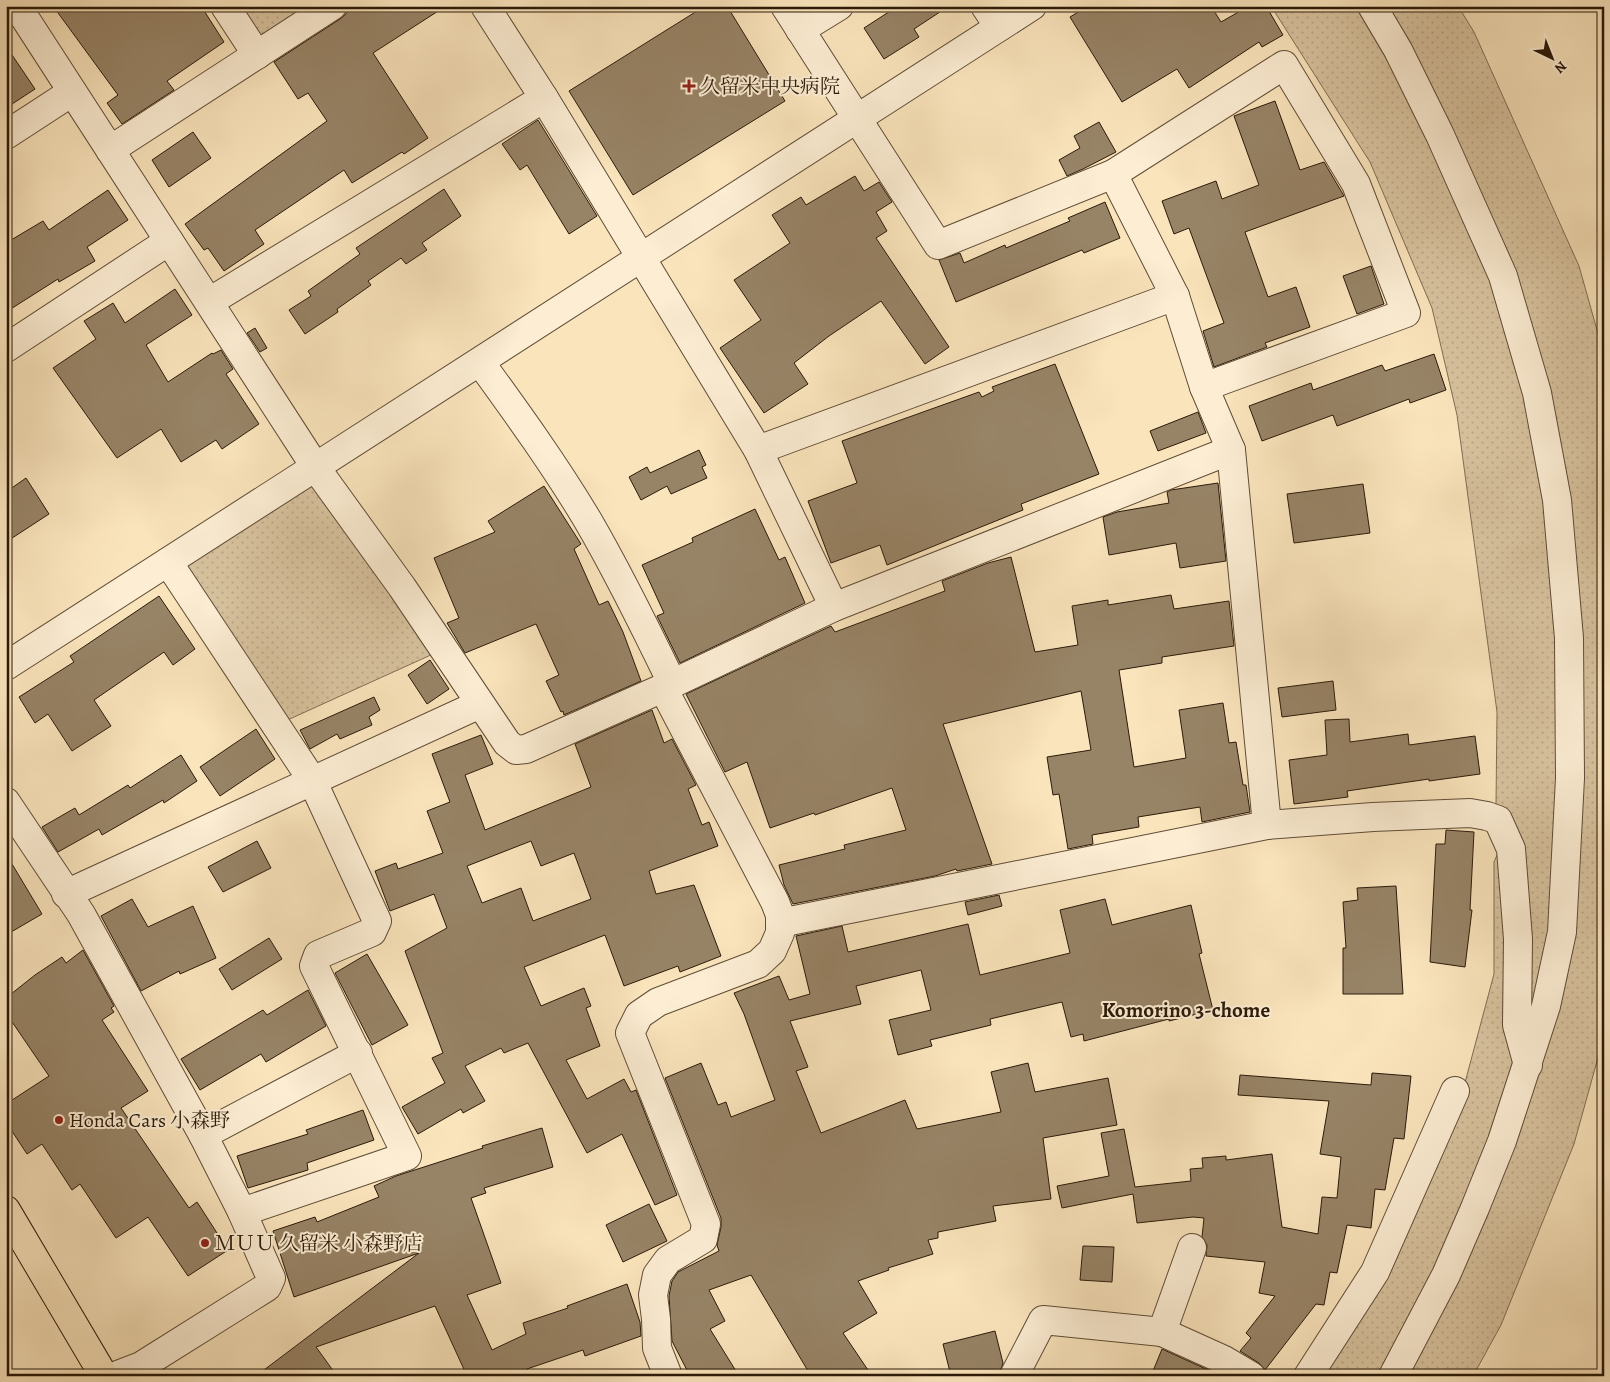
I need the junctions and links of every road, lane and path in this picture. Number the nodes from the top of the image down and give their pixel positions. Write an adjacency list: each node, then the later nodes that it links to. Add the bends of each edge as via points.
1 (17, 6): 12 (street)
2 (224, 6): 11 (street)
3 (332, 6): 11 (street)
4 (485, 6): 13 (street)
5 (785, 6): 10 (street)
6 (839, 6): 10 (street)
7 (1032, 6): 9 (street)
8 (1372, 6): 39 (street, via 1440,135 1503,276 1537,393 1557,500 1569,638 1568,826 1562,932 1546,1006)
9 (992, 17): 14 (street)
10 (800, 30): 14 (street)
11 (257, 55): 16 (street)
12 (72, 92): 15 (street); 16 (street)
13 (544, 98): 19 (street); 21 (street)
14 (857, 119): 17 (street, via 938,245); 19 (street)
15 (6, 136)
16 (110, 150): 18 (street)
17 (1113, 174): 20 (street); 24 (street, via 1284,65 1356,184 1406,313)
18 (169, 241): 21 (street); 22 (street)
19 (641, 258): 23 (street); 25 (street)
20 (1176, 296): 24 (street); 25 (street)
21 (209, 302): 27 (street)
22 (6, 348)
23 (480, 362): 27 (street); 31 (street, via 537,440 587,519 634,604)
24 (1204, 387): 26 (street)
25 (758, 450): 29 (street)
26 (1231, 450): 29 (street); 35 (street)
27 (316, 468): 28 (street); 32 (street, via 402,587)
28 (168, 562): 30 (street); 33 (street)
29 (834, 608): 31 (street)
30 (6, 666)
31 (668, 685): 32 (street, via 526,749 516,750 507,743); 37 (street, via 775,902)
32 (480, 704): 33 (street)
33 (312, 780): 36 (street); 38 (street, via 377,922 372,932 318,956 314,966)
34 (6, 802): 36 (street)
35 (1267, 825): 37 (street); 39 (street, via 1470,813 1498,820 1511,849 1518,939 1517,1025)
36 (66, 894): 41 (street, via 81,914)
37 (780, 923): 49 (street, via 780,933 772,951 758,964 658,1002 639,1015 630,1033 706,1224 703,1239 668,1260 657,1275 653,1294 657,1348)
38 (358, 1053): 41 (street); 43 (street, via 407,1156)
39 (1528, 1065): 53 (street, via 1472,1216 1446,1275)
40 (1454, 1091): 52 (street, via 1374,1272)
41 (203, 1135): 43 (street)
42 (6, 1210): 47 (main road)
43 (242, 1212): 46 (street, via 271,1278 267,1287)
44 (1192, 1248): 45 (street)
45 (1162, 1332): 50 (street, via 1043,1320); 51 (street)
46 (144, 1371): 48 (street)
47 (104, 1376)
48 (115, 1376)
49 (668, 1376)
50 (1014, 1376)
51 (1252, 1376)
52 (1308, 1376)
53 (1393, 1376)

